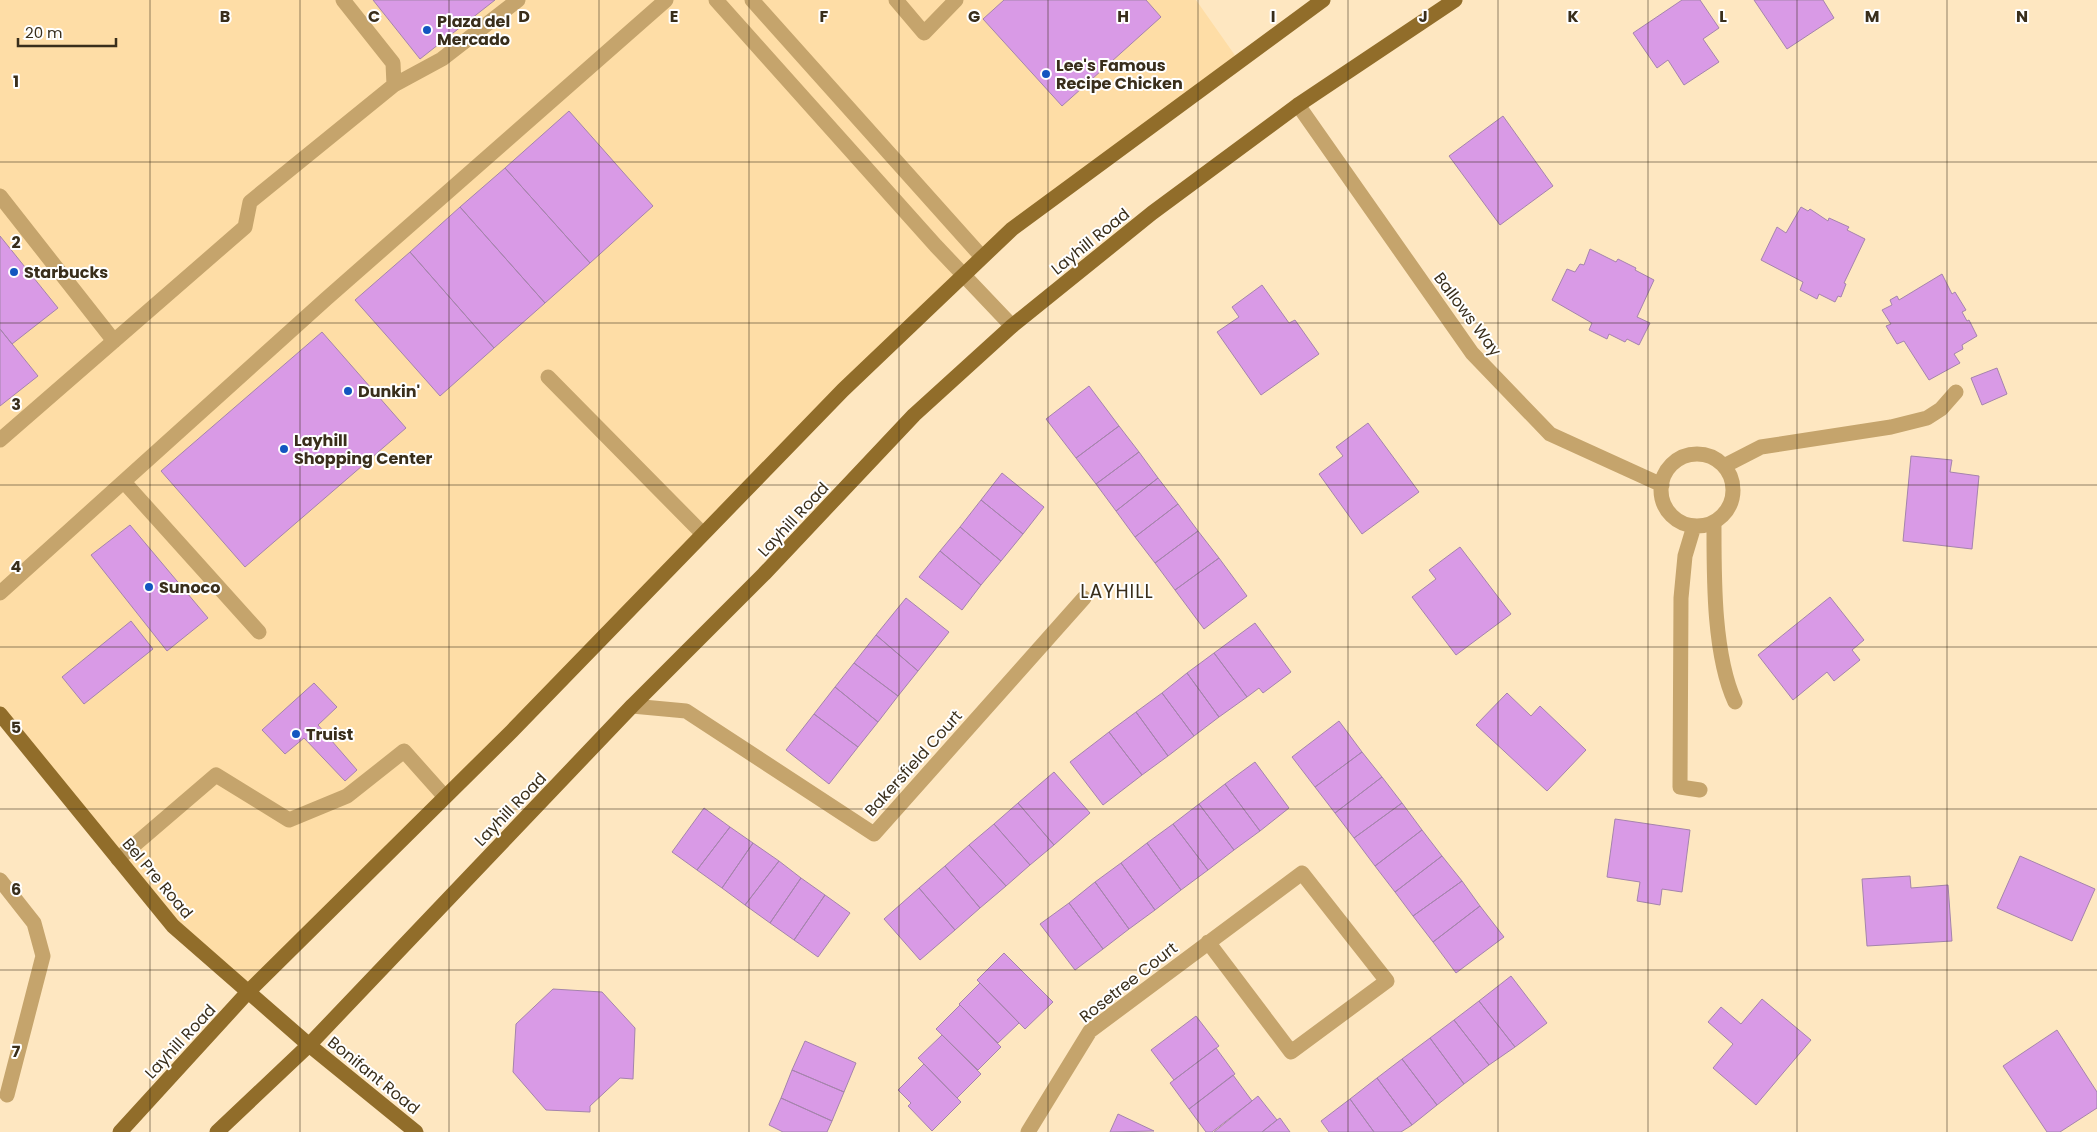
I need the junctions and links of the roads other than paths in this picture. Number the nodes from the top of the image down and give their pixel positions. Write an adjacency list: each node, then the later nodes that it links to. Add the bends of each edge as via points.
1 (343, 0): 10 (street, via 393,63)
2 (518, 0): 10 (street, via 442,59)
3 (666, 0): 21 (street, via 326,299)
4 (716, 0): 14 (street)
5 (752, 0): 13 (street)
6 (896, 0): 7 (street, via 924,33)
7 (956, 0)
8 (1323, 0): 13 (main road, Layhill Road, via 1012,229)
9 (1455, 0): 11 (main road, Layhill Road)
10 (394, 85): 16 (street, via 250,202 245,227)
11 (1298, 105): 15 (main road, Layhill Road, via 1152,213); 22 (street, Ballows Way, via 1472,354 1550,434)
12 (0, 196): 16 (street)
13 (982, 257): 14 (main road, Layhill Road)
14 (963, 276): 15 (street); 25 (main road, Layhill Road, via 843,390)
15 (1012, 326): 30 (main road, Layhill Road, via 914,416 764,574)
16 (114, 341): 19 (street)
17 (548, 377): 25 (street)
18 (1956, 392): 20 (street, via 1927,418 1891,427 1761,447)
19 (0, 440)
20 (1724, 466): 22 (street, via 1705,455 1683,457 1668,468); 23 (street, via 1730,475 1733,496 1723,516)
21 (124, 482): 26 (street); 28 (street)
22 (1662, 485): 24 (street, via 1662,498 1667,510 1676,520)
23 (1714, 522): 24 (street); 29 (street, via 1714,567 1722,664)
24 (1694, 526): 32 (street, via 1685,556 1682,598 1680,787)
25 (702, 533): 33 (main road, Layhill Road)
26 (0, 593)
27 (1084, 598): 30 (street, Bakersfield Court, via 874,834 686,712)
28 (259, 632)
29 (1735, 702)
30 (632, 706): 38 (main road, Layhill Road)
31 (0, 714): 34 (main road, Bel Pre Road)
32 (1700, 790)
33 (445, 797): 34 (street, via 404,751 347,796 289,820 216,774); 37 (main road, Layhill Road)
34 (118, 859): 37 (main road, Bel Pre Road, via 173,926)
35 (0, 880): 39 (street, via 34,923 43,956)
36 (1208, 942): 36 (street, Rosetree Court, via 1302,873 1387,981 1291,1052); 43 (street, Rosetree Court, via 1090,1031)
37 (248, 992): 38 (main road, Bel Pre Road); 40 (main road, Layhill Road)
38 (309, 1045): 41 (main road, Layhill Road); 42 (main road, Bonifant Road)
39 (7, 1096)
40 (120, 1132)
41 (217, 1132)
42 (416, 1132)
43 (1028, 1132)

